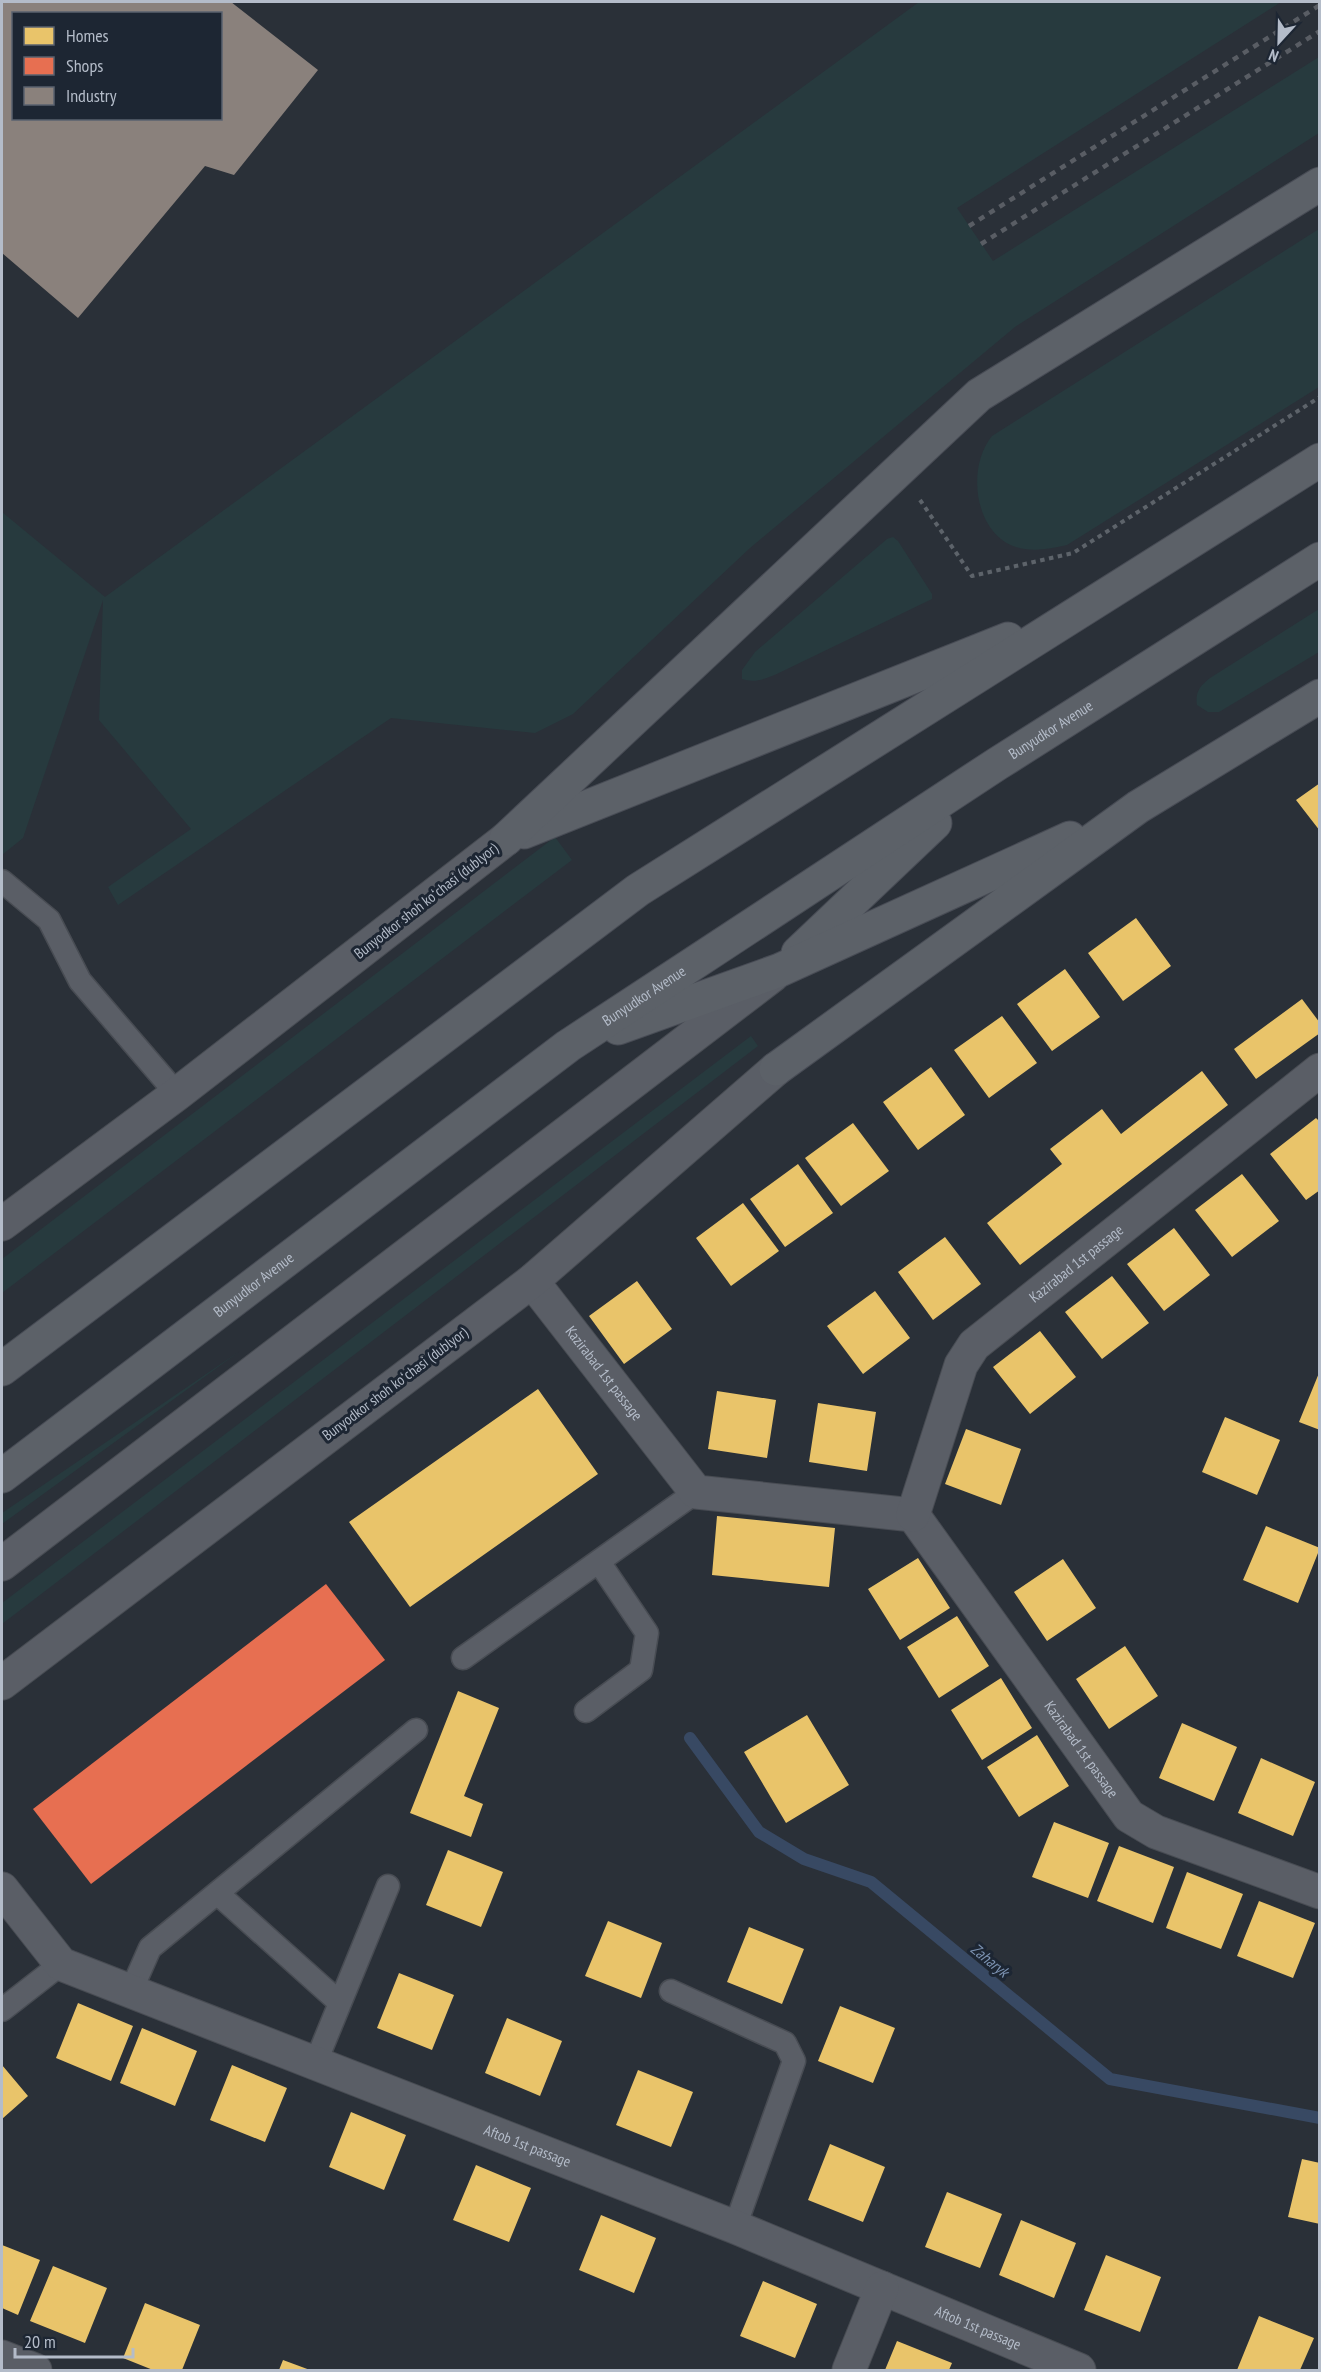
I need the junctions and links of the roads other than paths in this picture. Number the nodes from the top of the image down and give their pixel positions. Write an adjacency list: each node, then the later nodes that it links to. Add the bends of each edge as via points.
1 (1320, 184): 8 (main road, via 979,395)
2 (1320, 460): 4 (main road)
3 (1320, 559): 6 (main road, Bunyudkor Avenue)
4 (1085, 608): 8 (main road); 17 (main road, via 638,890)
5 (1320, 696): 7 (main road)
6 (997, 764): 10 (main road); 11 (main road, Bunyudkor Avenue)
7 (1138, 807): 10 (main road); 12 (main road)
8 (506, 839): 14 (street, Bunyodkor shoh koʻchasi (dublyor))
9 (2, 881): 14 (lane, via 49,921 80,981)
10 (780, 970): 11 (main road); 22 (street)
11 (568, 1046): 18 (main road, Bunyudkor Avenue)
12 (776, 1069): 16 (street, Bunyodkor shoh koʻchasi (dublyor))
13 (1320, 1070): 20 (street, Kazirabad 1st passage, via 974,1345 961,1365)
14 (177, 1094): 15 (street, Bunyodkor shoh koʻchasi (dublyor))
15 (2, 1224)
16 (532, 1281): 19 (street, Kazirabad 1st passage); 24 (street, Bunyodkor shoh koʻchasi (dublyor))
17 (2, 1369)
18 (2, 1476)
19 (696, 1492): 20 (street); 21 (lane)
20 (913, 1515): 29 (street, Kazirabad 1st passage, via 1129,1816 1156,1832)
21 (599, 1562): 23 (lane); 25 (lane, via 647,1633 641,1670)
22 (2, 1564)
23 (463, 1658)
24 (2, 1683)
25 (586, 1711)
26 (416, 1730): 30 (lane)
27 (388, 1886): 34 (lane)
28 (2, 1889): 31 (street)
29 (1320, 1892)
30 (217, 1893): 32 (lane, via 150,1948); 34 (lane)
31 (61, 1964): 32 (street, Aftob 1st passage); 35 (lane)
32 (131, 1991): 36 (street, Aftob 1st passage)
33 (671, 1991): 37 (lane, via 785,2043 794,2061)
34 (340, 2003): 36 (lane)
35 (2, 2010)
36 (315, 2064): 37 (street, Aftob 1st passage)
37 (735, 2228): 38 (street, Aftob 1st passage)
38 (882, 2288): 41 (street); 42 (street, Aftob 1st passage)
39 (2, 2357): 40 (street)
40 (35, 2370)
41 (849, 2370)
42 (1079, 2370)

